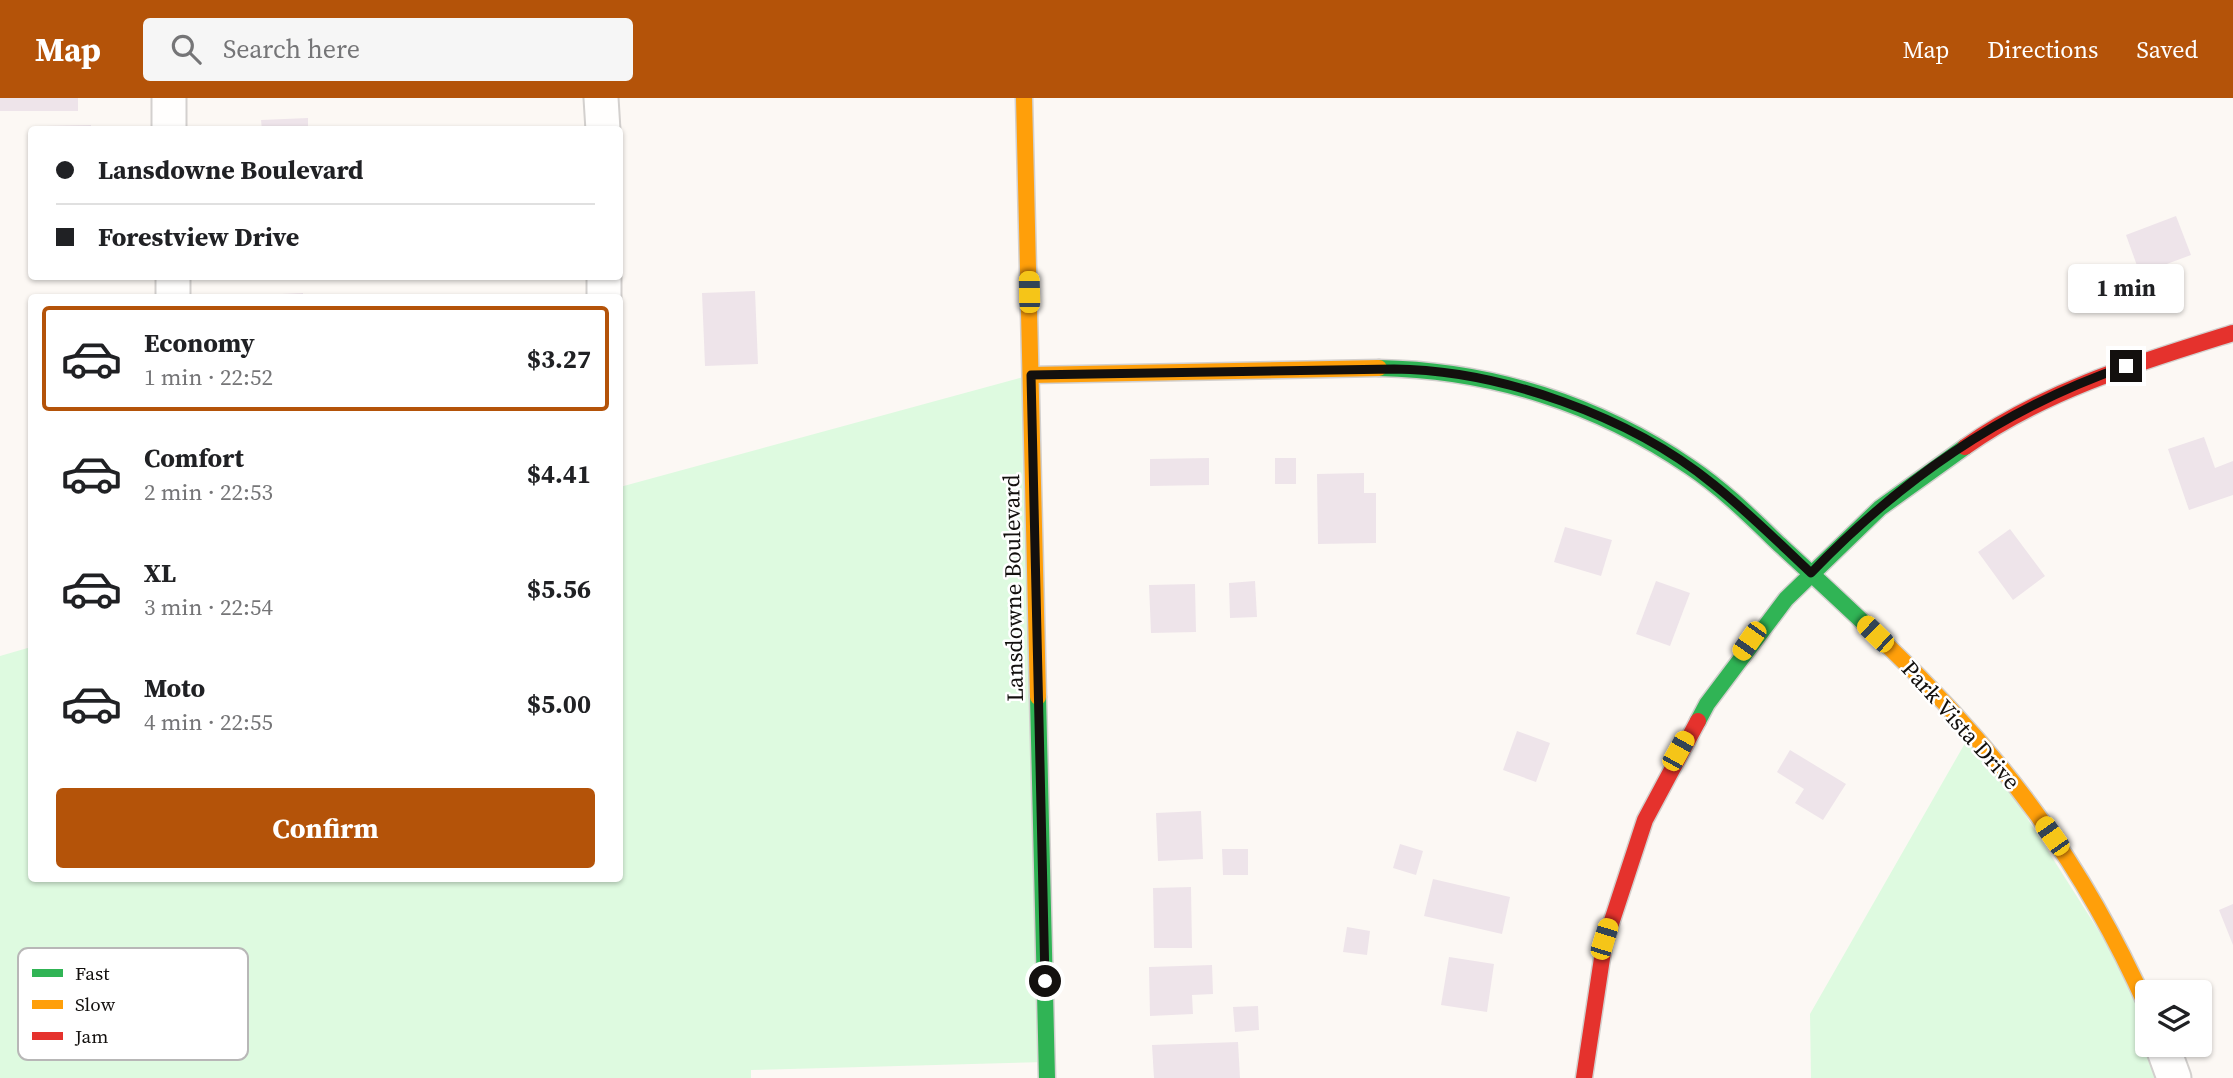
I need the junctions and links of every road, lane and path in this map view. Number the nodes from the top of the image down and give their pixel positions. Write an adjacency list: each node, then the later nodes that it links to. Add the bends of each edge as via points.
1 (169, 98): 4 (street)
2 (601, 98): 5 (street)
3 (1024, 98): 7 (street, Lansdowne Boulevard)
4 (169, 126)
5 (603, 126)
6 (2233, 333): 8 (street, via 2081,381 1999,423 1909,482)
7 (1031, 375): 8 (street, Park Vista Drive, via 1421,369 1493,380 1587,410 1673,456 1713,483); 11 (street, Lansdowne Boulevard)
8 (1811, 573): 9 (street, Park Vista Drive, via 1924,680 2021,790 2109,927); 12 (street, via 1749,641 1703,705 1648,815 1604,939)
9 (2135, 982)
10 (2166, 1057): 13 (street)
11 (1047, 1078)
12 (1584, 1078)
13 (2174, 1078)

